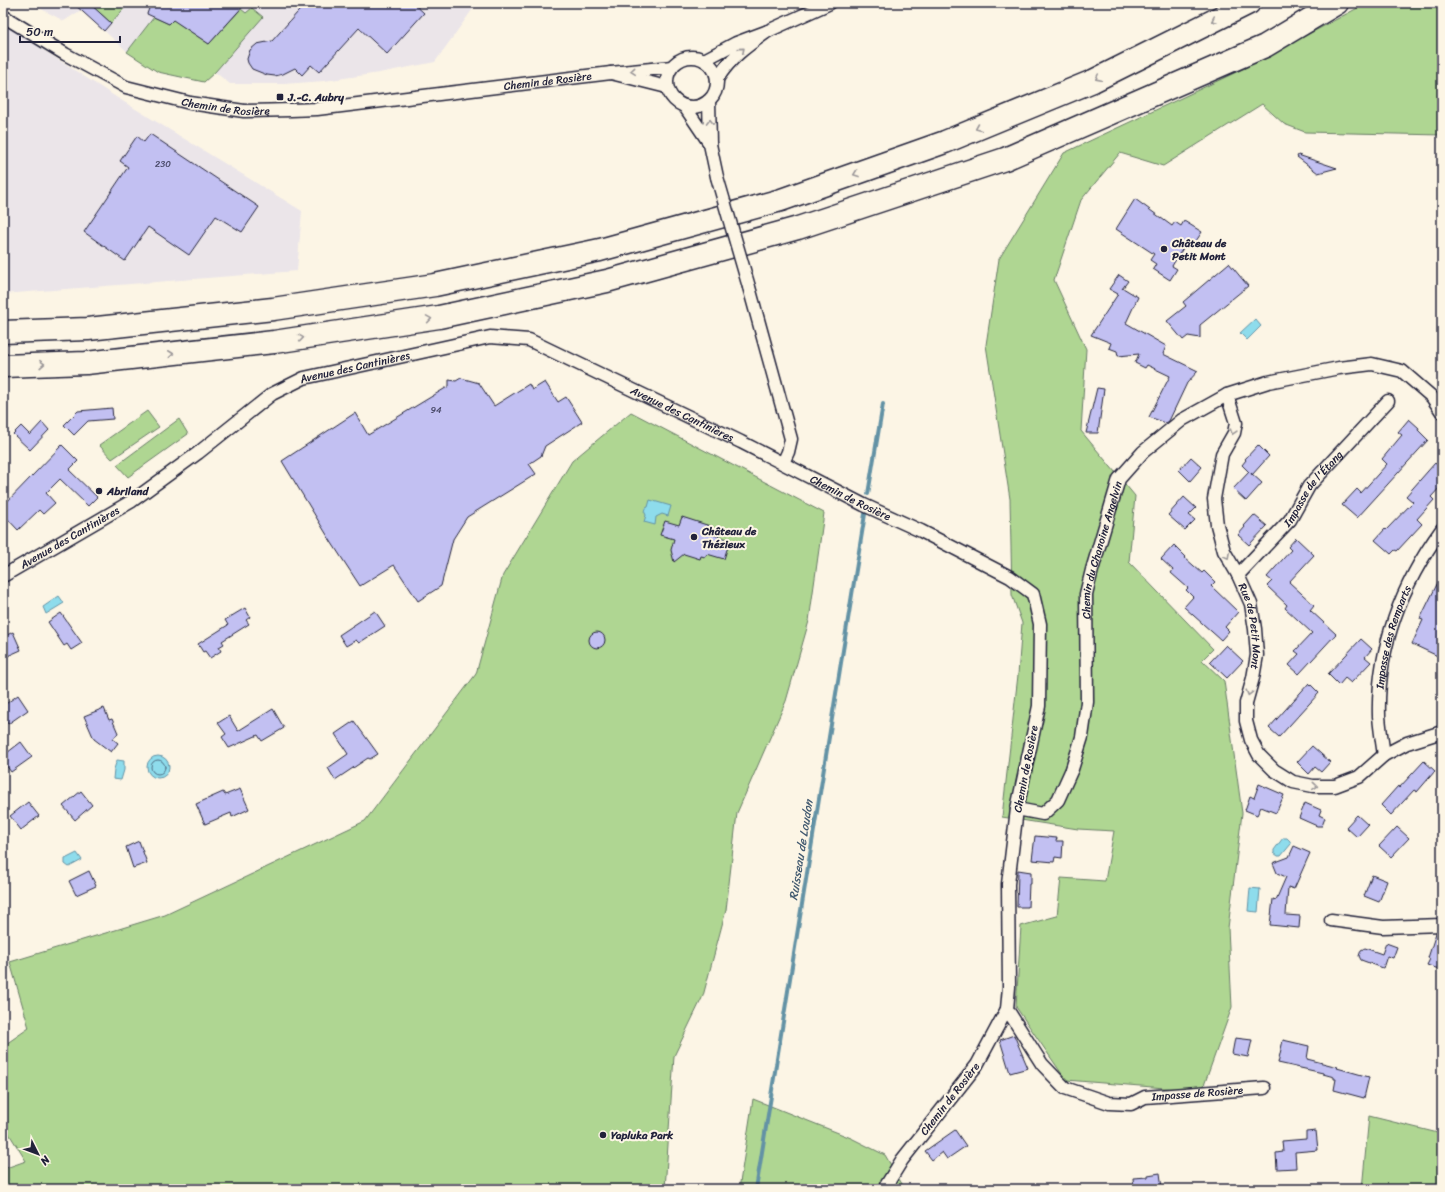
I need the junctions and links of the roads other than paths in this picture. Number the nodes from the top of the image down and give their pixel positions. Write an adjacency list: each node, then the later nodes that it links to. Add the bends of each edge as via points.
1 (830, 3): 5 (street)
2 (1249, 3): 14 (highway, one-way to 14, via 1093,81 945,142 781,200 600,250 435,285 273,310 88,329)
3 (1337, 3): 15 (highway, one-way to 3, via 86,363 274,342 439,317 607,281 798,228 1005,159 1265,46)
4 (3, 16): 8 (street, Chemin de Rosière, via 126,87 190,103 244,111 317,109)
5 (768, 31): 6 (street, via 736,43); 9 (street, one-way to 5, via 726,65)
6 (704, 60): 7 (street, via 690,57 676,62); 9 (street, via 710,64)
7 (672, 67): 8 (street, Chemin de Rosière, one-way to 8); 10 (street, via 668,73)
8 (611, 72): 10 (street, Chemin de Rosière)
9 (717, 80): 11 (street, via 714,95)
10 (667, 87): 12 (street, via 673,100)
11 (709, 101): 12 (street, via 694,108); 13 (street, one-way to 11)
12 (685, 107): 13 (street)
13 (710, 144): 20 (street, bridge, via 791,439)
14 (3, 332)
15 (3, 366)
16 (1227, 395): 18 (street, Chemin du Chanoine Angelvin, via 1268,382 1372,364 1402,371 1432,397); 22 (street, Rue de Petit Mont, one-way to 22, via 1236,423 1234,433 1222,454 1214,500 1224,550); 26 (street, Chemin du Chanoine Angelvin, via 1182,420 1143,452 1118,479 1086,594 1087,702 1082,737 1072,769 1058,800 1043,814)
17 (1388, 401): 22 (street, Impasse de l'Étang, via 1309,486 1290,520)
18 (1442, 412)
19 (741, 442): 20 (street, Chemin de Rosière); 23 (street, Avenue des Cantinières, via 528,340 490,337 304,378 272,394 132,501)
20 (783, 463): 26 (street, Chemin de Rosière, via 921,531 1003,574 1033,594 1040,624 1039,706)
21 (1442, 529): 25 (street, Impasse des Remparts, via 1424,554 1407,587 1394,619 1384,656 1379,717)
22 (1238, 575): 25 (street, Rue de Petit Mont, one-way to 25, via 1250,604 1256,629 1257,655 1246,703 1246,720 1251,740 1260,755 1274,770 1293,782 1313,786 1335,786 1359,777)
23 (3, 576)
24 (1442, 732): 25 (street, Rue de Petit Mont, via 1407,743)
25 (1384, 755)
26 (1017, 809): 29 (street, Chemin de Rosière, via 1008,884 1009,987)
27 (1331, 920): 28 (street, via 1383,928)
28 (1442, 925)
29 (1006, 1009): 30 (street, Impasse de Rosière, via 1042,1064 1065,1088 1109,1103 1131,1104 1145,1097); 31 (street, Chemin de Rosière, via 977,1065 902,1160)
30 (1264, 1088)
31 (884, 1189)

